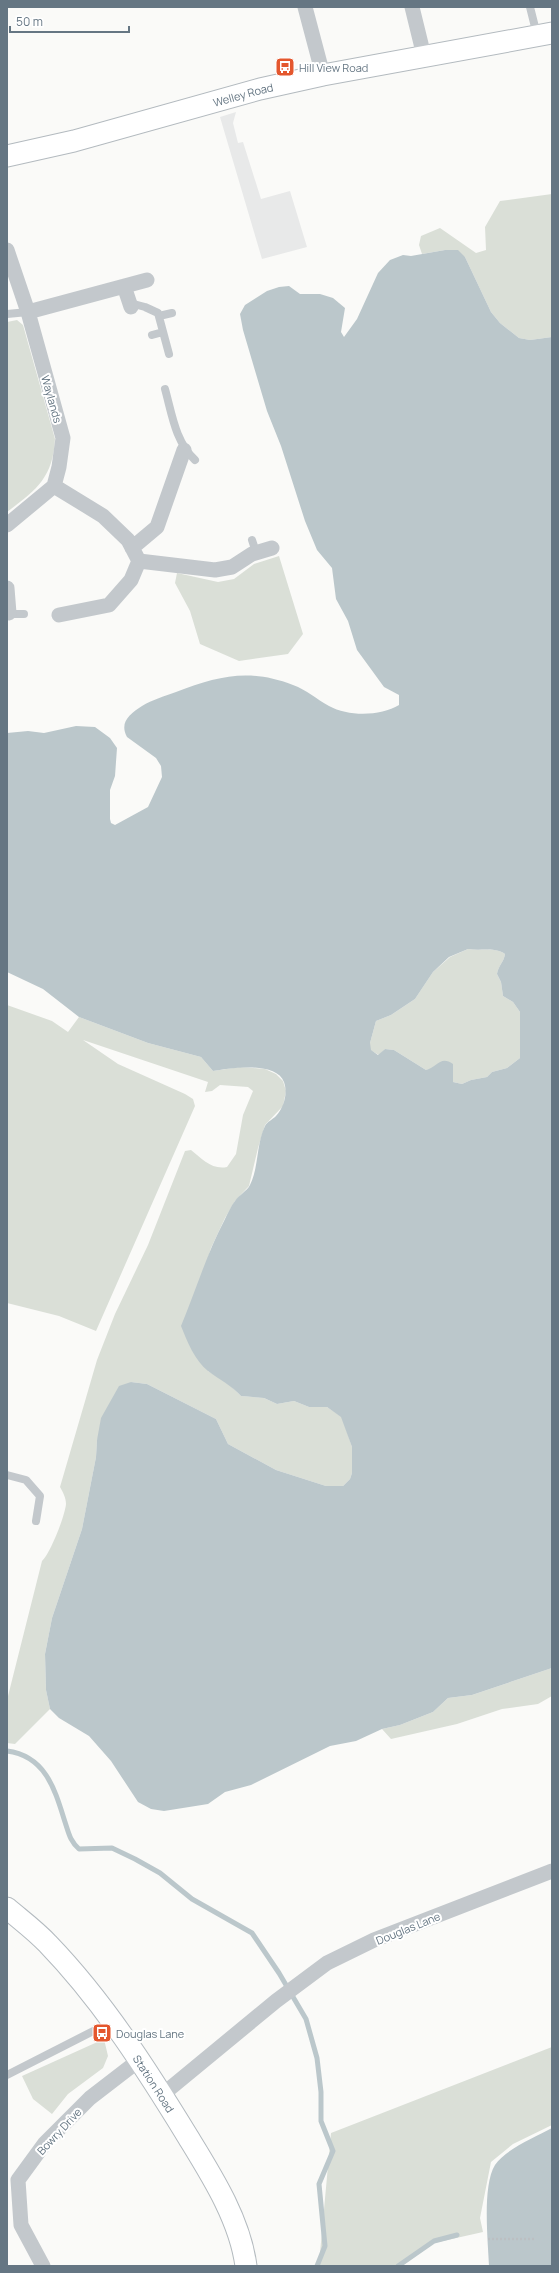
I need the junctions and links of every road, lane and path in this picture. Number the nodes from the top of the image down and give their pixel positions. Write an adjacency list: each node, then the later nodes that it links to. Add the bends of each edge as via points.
1 (305, 7): 6 (street)
2 (412, 7): 5 (street)
3 (530, 7): 4 (lane)
4 (545, 34): 5 (main road, Welley Road)
5 (424, 56): 6 (main road, Welley Road)
6 (323, 75): 7 (main road, Welley Road, via 260,89 74,141)
7 (7, 156)
8 (7, 250): 12 (street, Waylands)
9 (147, 280): 10 (street)
10 (124, 286): 11 (street); 12 (street)
11 (131, 305): 15 (lane, via 145,306)
12 (28, 312): 14 (lane); 21 (street, Waylands, via 63,438)
13 (172, 313): 15 (lane)
14 (7, 314)
15 (159, 316): 16 (lane)
16 (163, 332): 17 (lane); 18 (lane)
17 (152, 335)
18 (169, 354)
19 (165, 388): 20 (lane, via 177,433)
20 (189, 455): 23 (street, via 158,527)
21 (54, 486): 22 (street); 23 (street, via 103,516 128,540)
22 (7, 525)
23 (132, 548): 25 (street)
24 (272, 548): 25 (street, via 254,546 232,568 215,570)
25 (139, 561): 28 (street, via 131,580 109,605)
26 (7, 588): 27 (street)
27 (13, 614)
28 (59, 615)
29 (7, 1475): 30 (lane, via 26,1480 40,1496)
30 (36, 1521)
31 (552, 1871): 36 (street, Douglas Lane, via 374,1940 327,1963 276,2001)
32 (7, 1908): 33 (main road, Station Road, via 48,1943)
33 (112, 2022): 34 (main road, Station Road); 35 (lane)
34 (138, 2061): 36 (main road, Station Road); 39 (street, Bowry Drive, via 90,2098 45,2143 18,2180 21,2226)
35 (7, 2075)
36 (162, 2095): 40 (main road, Station Road, via 212,2176 235,2228)
37 (488, 2239): 38 (path)
38 (535, 2239)
39 (43, 2266)
40 (246, 2266)

